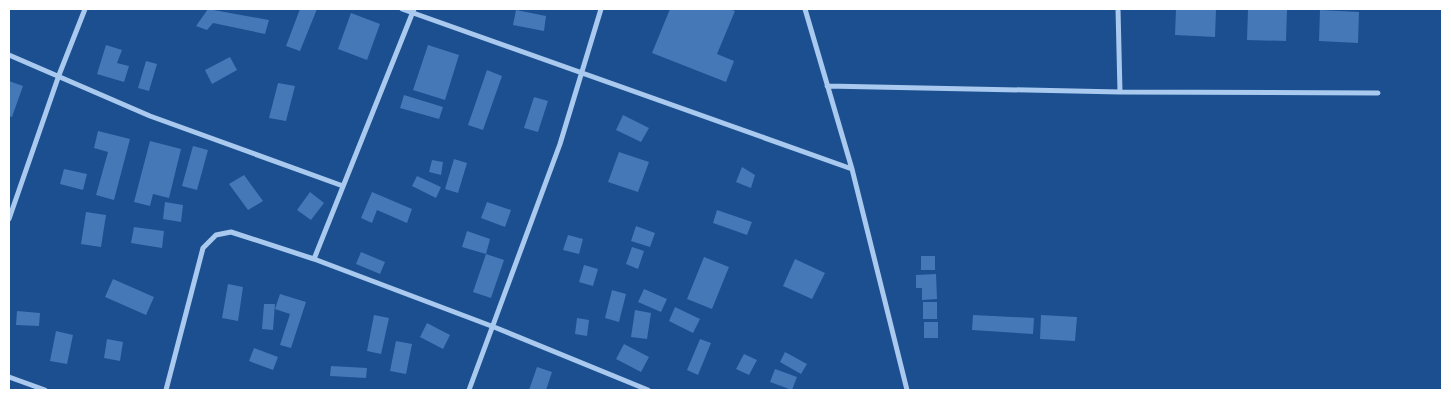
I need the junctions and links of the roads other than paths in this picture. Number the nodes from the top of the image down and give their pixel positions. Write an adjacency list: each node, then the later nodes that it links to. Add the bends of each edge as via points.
1 (85, 9): 9 (street)
2 (402, 9): 6 (street)
3 (600, 9): 8 (street)
4 (805, 9): 10 (street)
5 (1118, 9): 11 (street)
6 (414, 11): 8 (street); 14 (street)
7 (9, 55): 9 (street)
8 (580, 72): 13 (street); 17 (street, via 560,144)
9 (59, 75): 14 (street, via 150,116); 15 (street)
10 (827, 86): 11 (street); 13 (street)
11 (1120, 92): 12 (street)
12 (1378, 93)
13 (852, 169): 23 (street)
14 (343, 186): 16 (street)
15 (9, 219)
16 (314, 259): 17 (street); 20 (street, via 231,232 216,235 203,248)
17 (494, 327): 21 (street); 22 (street)
18 (9, 377): 19 (street)
19 (45, 390)
20 (166, 390)
21 (470, 390)
22 (648, 390)
23 (907, 390)

